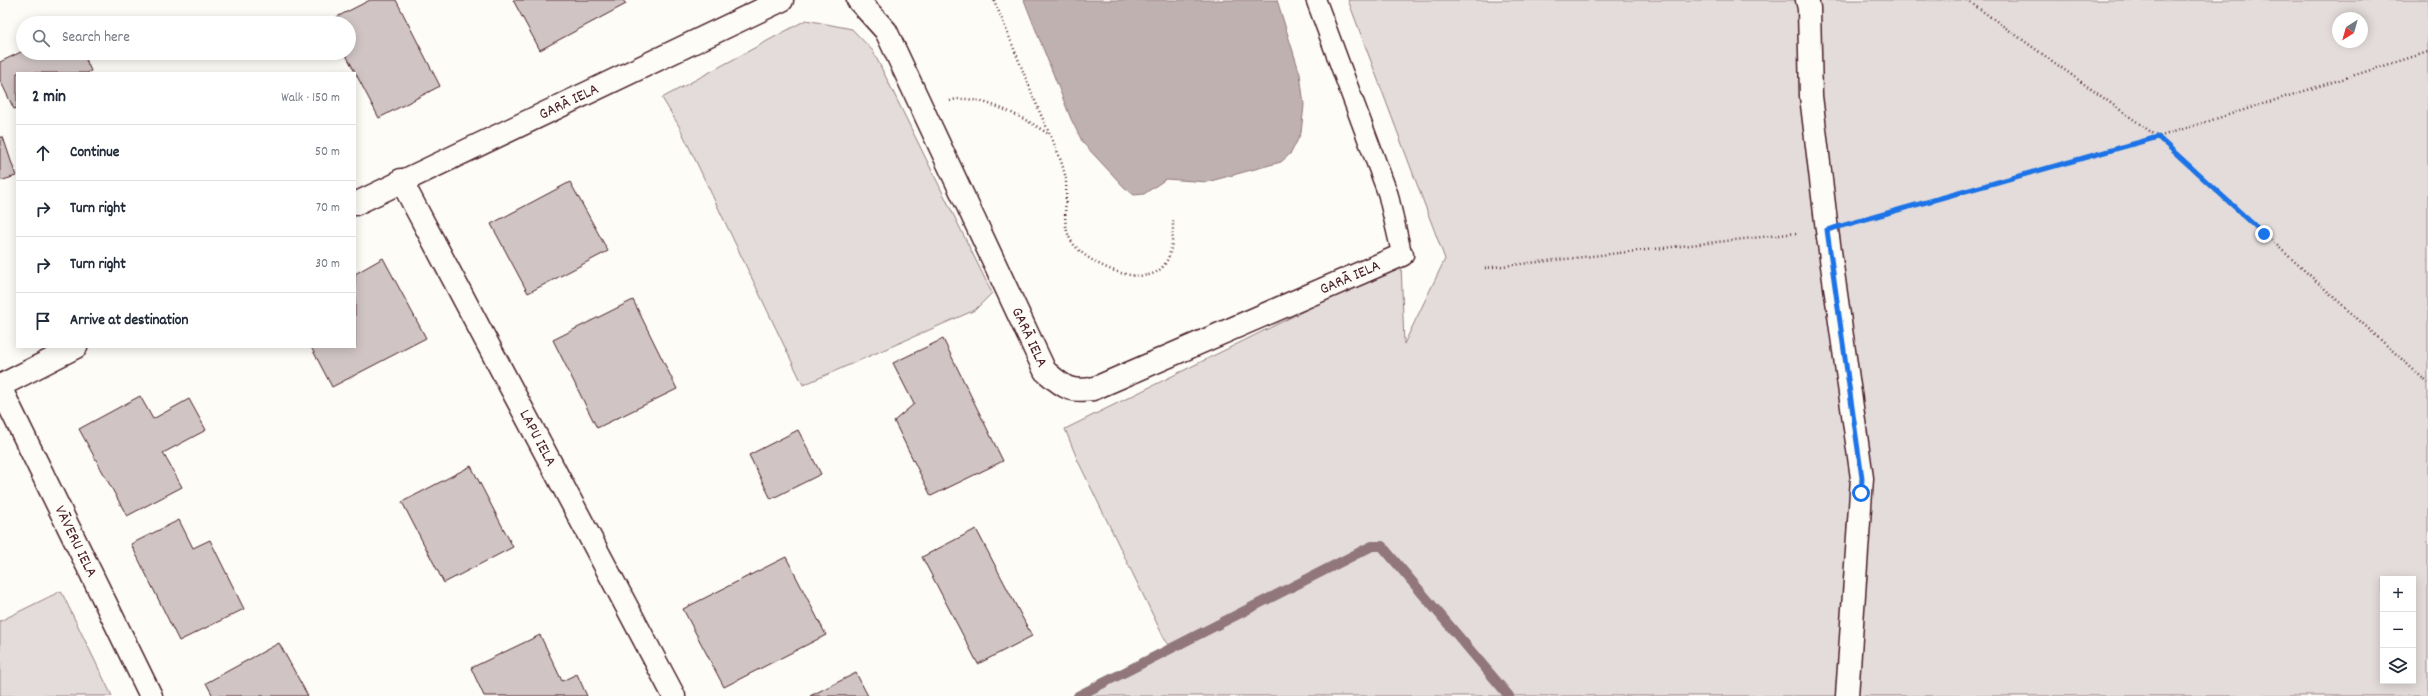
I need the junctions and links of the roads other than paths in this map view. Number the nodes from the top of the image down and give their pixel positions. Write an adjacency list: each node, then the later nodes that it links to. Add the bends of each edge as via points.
1 (782, 0): 5 (street, GARĀ IELA)
2 (858, 0): 7 (street, GARĀ IELA, via 886,30 1045,371 1075,391 1094,389)
3 (1316, 0): 7 (lane, via 1388,194)
4 (1807, 0): 12 (street, via 1811,96 1862,478)
5 (401, 180): 6 (street, GARĀ IELA); 11 (street, LAPU IELA)
6 (356, 203)
7 (1402, 255)
8 (74, 348): 9 (street)
9 (0, 386): 10 (street, VĀVERU IELA)
10 (151, 696)
11 (674, 696)
12 (1847, 696)

